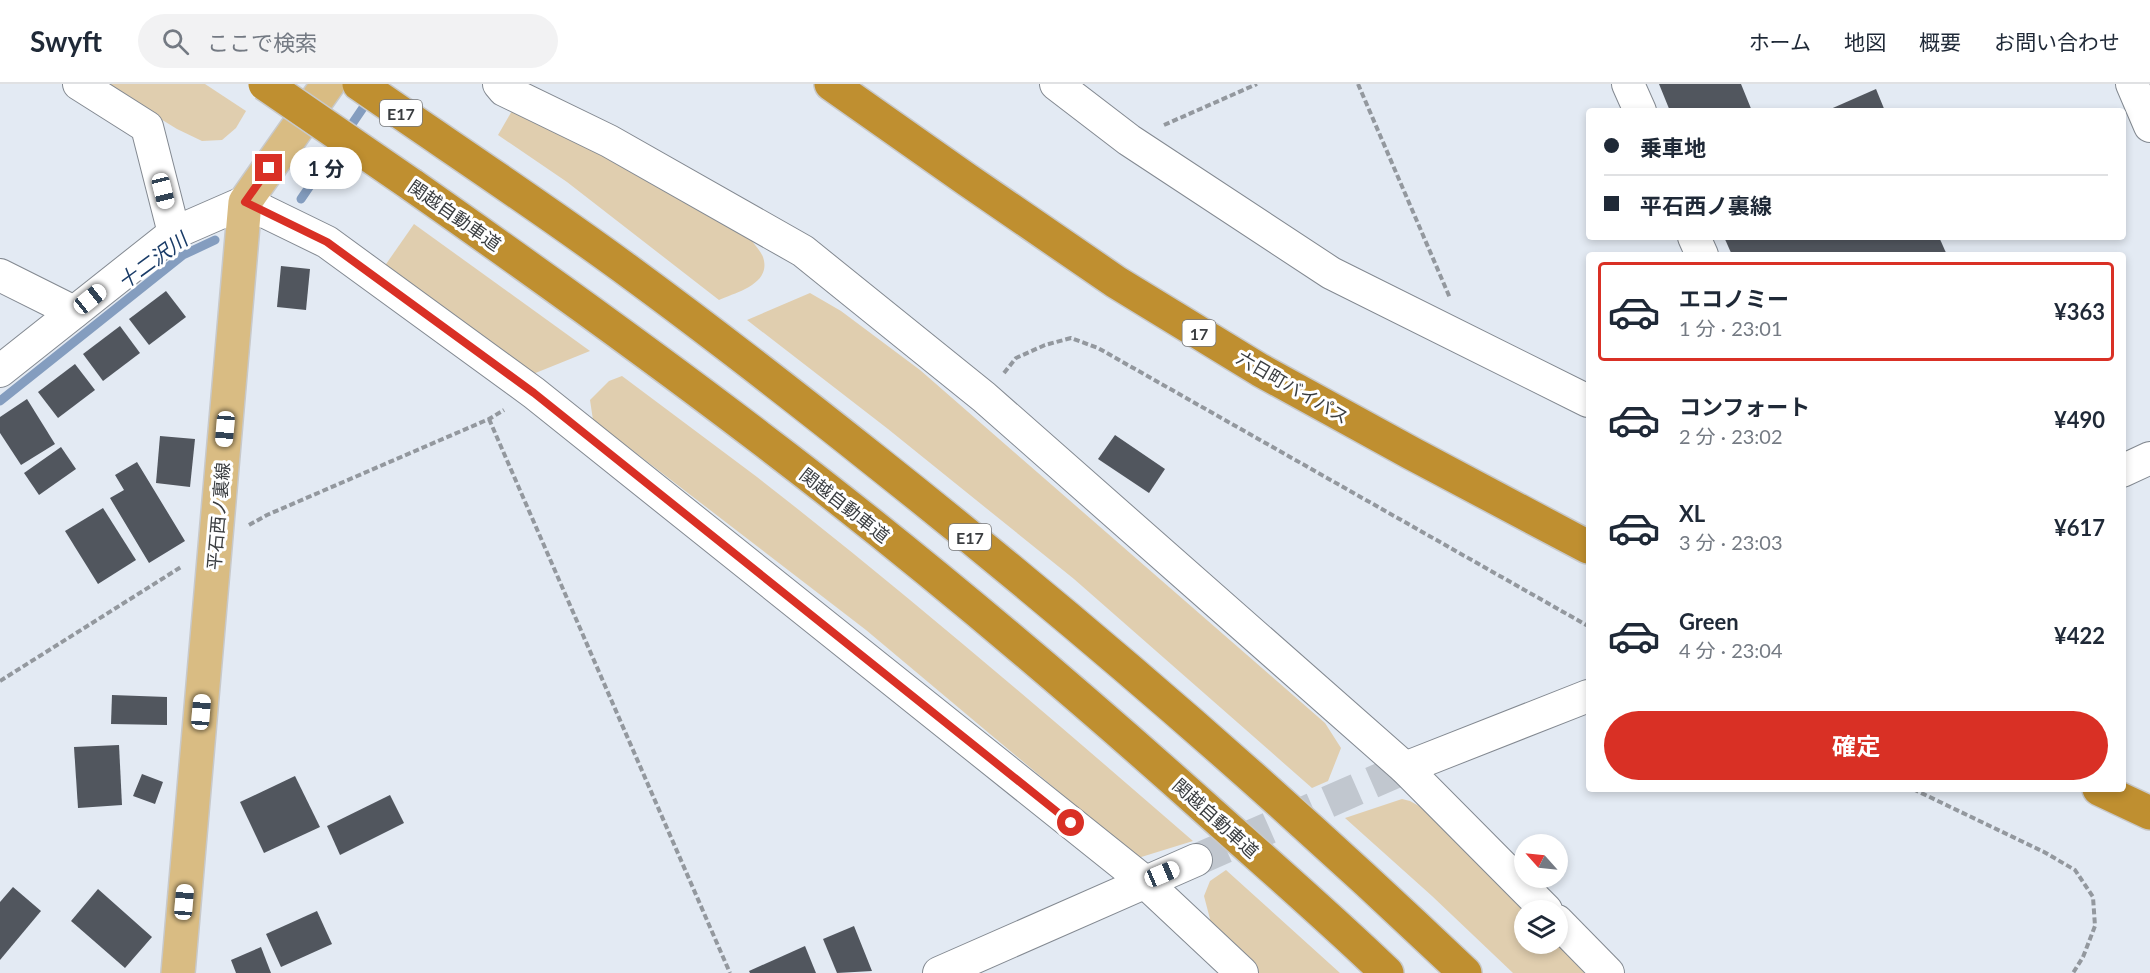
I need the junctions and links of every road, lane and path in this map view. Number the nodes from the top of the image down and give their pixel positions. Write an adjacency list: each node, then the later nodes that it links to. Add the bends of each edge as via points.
1 (79, 84): 16 (street, via 147,127)
2 (265, 84): 44 (highway, 関越自動車道, bridge, via 583,305 961,597 1156,764)
3 (328, 84): 15 (main road)
4 (359, 84): 45 (highway, E17, via 622,267 997,558 1191,723)
5 (499, 84): 22 (street, via 504,90 609,141 803,251)
6 (831, 84): 28 (highway, 六日町バイパス / 17, via 975,186 1173,317 1260,370)
7 (1056, 84): 14 (street)
8 (1257, 84): 14 (path)
9 (1358, 84): 19 (path, via 1451,296)
10 (1628, 84): 12 (street)
11 (2133, 84): 13 (street)
12 (1639, 108)
13 (2150, 126)
14 (1129, 140): 19 (street, via 1331,273)
15 (245, 202): 16 (street); 21 (street, via 327,242); 27 (main road, 平石西ノ裏線)
16 (174, 233): 18 (street)
17 (0, 275): 18 (street)
18 (74, 312): 20 (street)
19 (1442, 328): 23 (street)
20 (0, 371)
21 (534, 393): 24 (path); 37 (street)
22 (984, 397): 29 (path, via 1016,358 1045,345 1071,338 1098,348); 32 (street)
23 (1586, 400)
24 (489, 419): 27 (path, via 267,515); 41 (path)
25 (2150, 458): 26 (street)
26 (2126, 469)
27 (215, 546): 30 (path); 40 (main road, 平石西ノ裏線)
28 (1586, 546)
29 (1586, 625)
30 (0, 681)
31 (1586, 697): 32 (street)
32 (1405, 768): 38 (street)
33 (1919, 792): 47 (path, via 2075,870 2093,897 2095,926)
34 (2105, 792): 35 (highway)
35 (2150, 813)
36 (1196, 860): 37 (street)
37 (1145, 882): 42 (street); 43 (street)
38 (1536, 900)
39 (1568, 932): 46 (street)
40 (178, 973)
41 (730, 973)
42 (939, 973)
43 (1242, 973)
44 (1387, 973)
45 (1465, 973)
46 (1608, 973)
47 (2073, 973)

